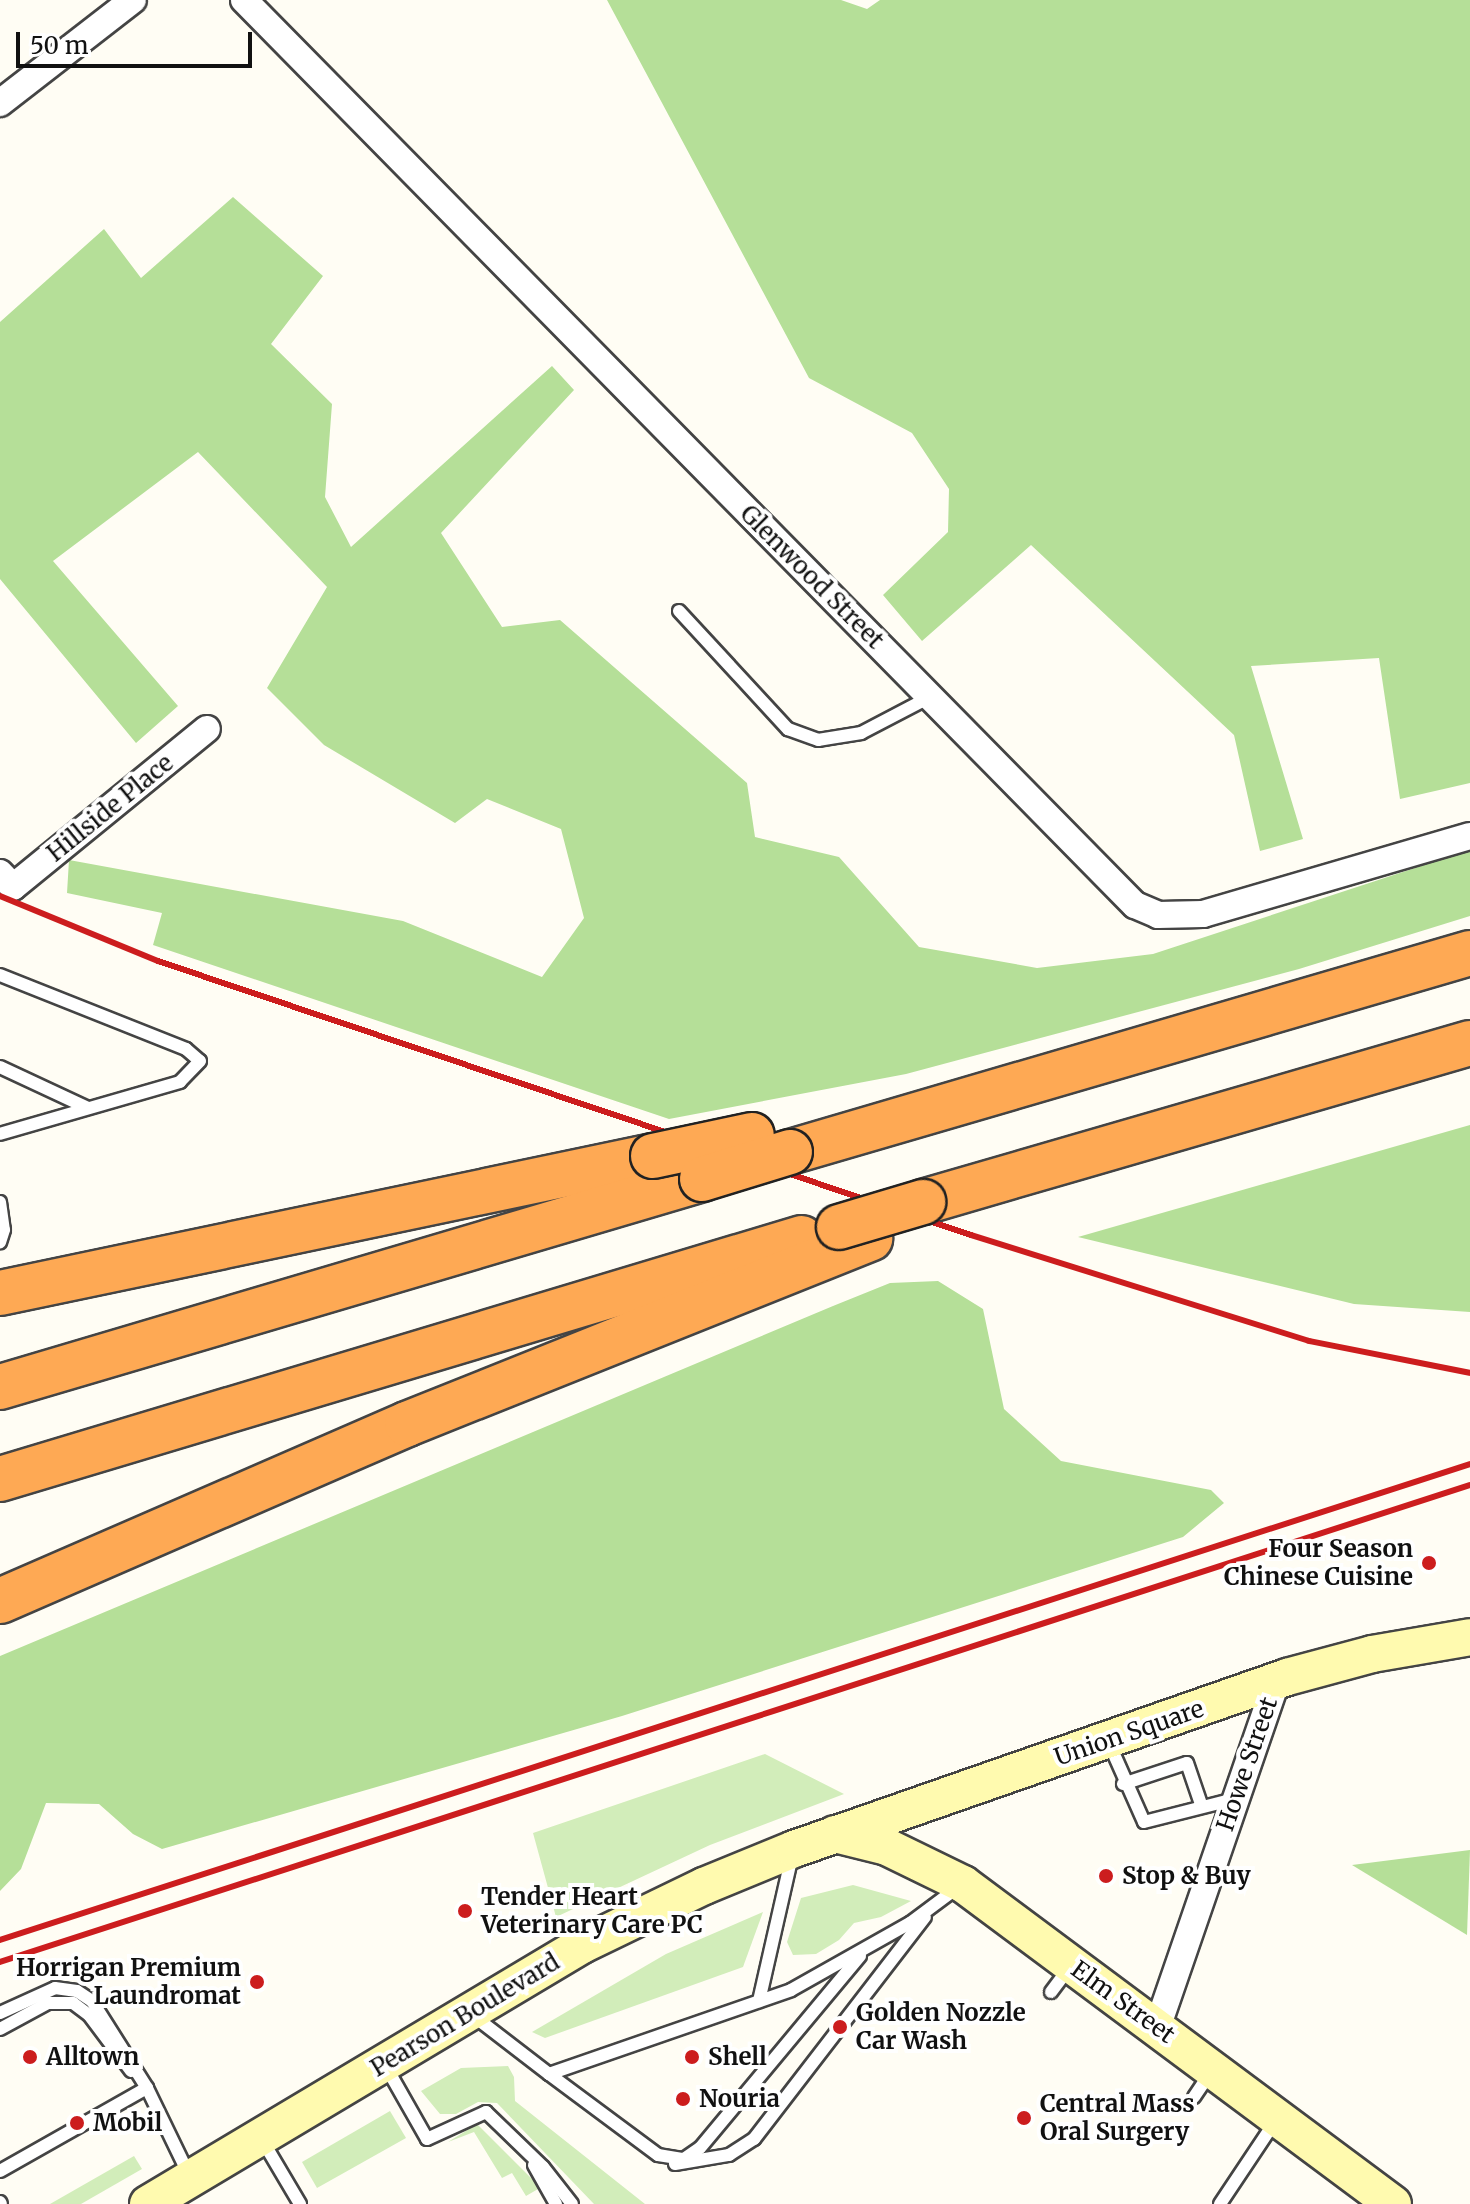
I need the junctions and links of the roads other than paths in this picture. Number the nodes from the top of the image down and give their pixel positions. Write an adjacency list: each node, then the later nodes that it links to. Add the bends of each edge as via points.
1 (133, 0): 3 (street)
2 (244, 0): 5 (street, Glenwood Street)
3 (0, 103)
4 (679, 611): 5 (lane, via 788,729 818,740 861,733)
5 (930, 697): 7 (street, Glenwood Street, via 1116,890 1158,915 1203,914)
6 (207, 729): 8 (street, Hillside Place)
7 (1470, 836)
8 (7, 880)
9 (1470, 953): 15 (highway, via 1080,1066)
10 (0, 975): 13 (lane, via 186,1049 200,1061 180,1082)
11 (1470, 1043): 17 (highway, bridge, via 1082,1156)
12 (0, 1067): 13 (lane)
13 (88, 1108): 14 (lane)
14 (0, 1134)
15 (771, 1144): 19 (highway, bridge, via 653,1156); 20 (highway, bridge, via 702,1179)
16 (0, 1202): 18 (lane)
17 (854, 1233): 21 (highway); 22 (highway)
18 (0, 1242)
19 (0, 1293)
20 (0, 1387)
21 (0, 1479)
22 (0, 1601)
23 (1470, 1637): 24 (main road, Union Square, via 1360,1657)
24 (1276, 1682): 25 (main road, Union Square); 27 (street, Howe Street)
25 (1109, 1741): 26 (lane); 29 (main road, Union Square)
26 (1123, 1784): 28 (lane, via 1144,1822); 28 (lane, via 1187,1763)
27 (1235, 1799): 28 (lane); 37 (street, Howe Street)
28 (1202, 1807)
29 (835, 1834): 30 (main road, Union Square); 31 (main road, Elm Street, via 907,1854)
30 (794, 1849): 34 (lane); 35 (main road, Pearson Boulevard, via 607,1931)
31 (963, 1884): 32 (lane); 37 (main road, Elm Street, via 1062,1978)
32 (933, 1906): 33 (lane); 45 (lane, via 754,2139 729,2155 684,2166)
33 (868, 1947): 34 (lane, via 814,1979); 45 (lane, via 700,2148 677,2161)
34 (759, 2001): 40 (lane)
35 (469, 2012): 39 (main road, Pearson Boulevard); 40 (lane)
36 (0, 2013): 41 (lane, via 34,1993 55,1988 77,1991 100,2011)
37 (1157, 2028): 42 (main road, Elm Street, via 1204,2083)
38 (0, 2029): 41 (lane, via 48,2003 73,2003 89,2015 108,2047)
39 (384, 2064): 43 (main road, Pearson Boulevard); 44 (lane, via 427,2139 486,2112)
40 (549, 2074): 45 (lane)
41 (147, 2088): 46 (lane); 47 (lane)
42 (1277, 2117): 48 (main road, Elm Street); 53 (lane)
43 (259, 2135): 47 (main road, Pearson Boulevard); 50 (lane)
44 (525, 2149): 51 (lane); 52 (lane)
45 (658, 2155)
46 (2, 2166)
47 (190, 2178): 49 (main road, Pearson Boulevard)
48 (1385, 2202)
49 (148, 2204)
50 (300, 2204)
51 (556, 2204)
52 (572, 2204)
53 (1220, 2204)

